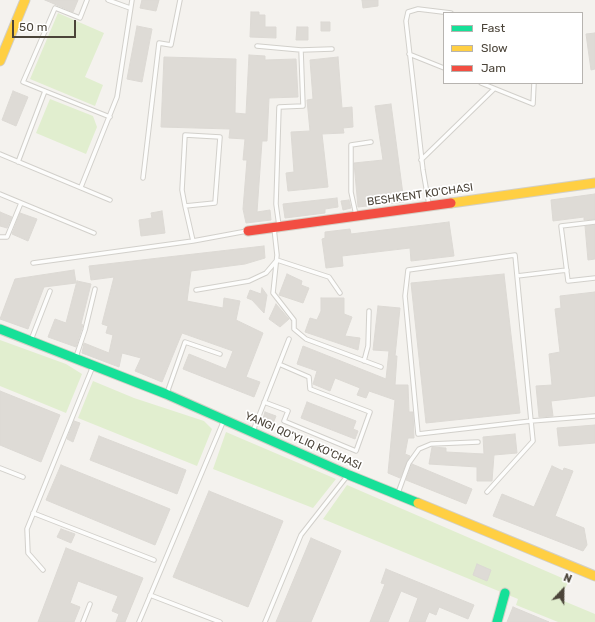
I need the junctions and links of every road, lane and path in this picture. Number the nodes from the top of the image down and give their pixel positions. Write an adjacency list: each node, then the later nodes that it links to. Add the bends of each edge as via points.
1 (25, 0): 12 (street)
2 (87, 0): 17 (lane, via 80,18 55,8 23,82)
3 (108, 0): 6 (lane)
4 (132, 0): 6 (lane)
5 (180, 0): 23 (lane, via 171,45 159,43)
6 (130, 8): 18 (lane, via 117,97)
7 (443, 12): 11 (lane, via 418,9 408,12 406,21)
8 (257, 46): 10 (lane)
9 (332, 49): 10 (lane)
10 (301, 50): 33 (lane, via 303,106 279,107)
11 (409, 54): 13 (lane); 21 (lane)
12 (0, 61)
13 (443, 68)
14 (483, 84): 16 (lane)
15 (534, 84): 16 (lane, via 533,104)
16 (494, 89): 21 (lane)
17 (45, 91): 18 (lane); 22 (lane)
18 (110, 117): 25 (lane)
19 (371, 142): 31 (lane, via 351,145 351,192)
20 (0, 154): 22 (lane)
21 (422, 160): 30 (lane)
22 (18, 162): 25 (lane)
23 (143, 178)
24 (595, 183): 30 (street, BESHKENT KO'CHASI)
25 (81, 188): 27 (lane)
26 (0, 194): 28 (lane)
27 (110, 200)
28 (21, 203): 35 (lane); 36 (lane, via 7,237)
29 (185, 206): 29 (lane, via 182,190 185,135 220,137 215,202); 37 (lane)
30 (429, 206): 31 (street, BESHKENT KO'CHASI)
31 (356, 216): 33 (street, BESHKENT KO'CHASI)
32 (595, 222): 40 (lane, via 561,226)
33 (277, 227): 34 (street, BESHKENT KO'CHASI); 38 (lane)
34 (248, 231): 37 (lane)
35 (94, 234)
36 (0, 237)
37 (193, 241): 39 (lane)
38 (277, 260): 44 (lane, via 266,273 249,281); 46 (lane, via 329,277); 53 (lane, via 273,293 294,320 294,329 306,339)
39 (33, 263)
40 (566, 270): 41 (lane); 42 (lane, via 568,281)
41 (517, 276): 61 (lane); 61 (lane, via 515,255 408,270 405,296 418,434)
42 (595, 278)
43 (95, 289): 52 (lane)
44 (196, 290)
45 (50, 291): 50 (lane)
46 (340, 292)
47 (369, 311): 53 (lane, via 368,346)
48 (0, 329): 50 (street, YANGI QO'YLIQ KO'CHASI)
49 (289, 339): 54 (lane)
50 (31, 341): 52 (street, YANGI QO'YLIQ KO'CHASI)
51 (220, 354): 57 (lane, via 185,342)
52 (76, 358): 55 (street, YANGI QO'YLIQ KO'CHASI)
53 (364, 361): 56 (lane)
54 (279, 364): 58 (lane); 58 (lane, via 309,376 310,389 370,412 356,451 284,421 288,411)
55 (93, 365): 57 (street, YANGI QO'YLIQ KO'CHASI); 69 (lane)
56 (382, 368)
57 (166, 394): 60 (street, YANGI QO'YLIQ KO'CHASI)
58 (264, 402): 62 (lane)
59 (595, 416): 61 (lane)
60 (224, 419): 62 (street, YANGI QO'YLIQ KO'CHASI); 74 (lane)
61 (531, 421): 67 (lane, via 533,441)
62 (252, 432): 65 (street, YANGI QO'YLIQ KO'CHASI)
63 (478, 442): 68 (lane, via 431,444 419,449 409,463)
64 (0, 468): 66 (lane)
65 (349, 475): 68 (street, YANGI QO'YLIQ KO'CHASI); 79 (lane, via 301,535)
66 (23, 477)
67 (487, 492)
68 (398, 495): 72 (street, YANGI QO'YLIQ KO'CHASI)
69 (33, 513): 70 (lane); 71 (lane, via 27,529 28,554)
70 (154, 560)
71 (44, 570)
72 (595, 576)
73 (505, 593): 80 (street)
74 (150, 595): 77 (lane); 78 (lane)
75 (90, 604): 76 (lane)
76 (83, 622)
77 (139, 622)
78 (220, 622)
79 (265, 622)
80 (497, 622)

